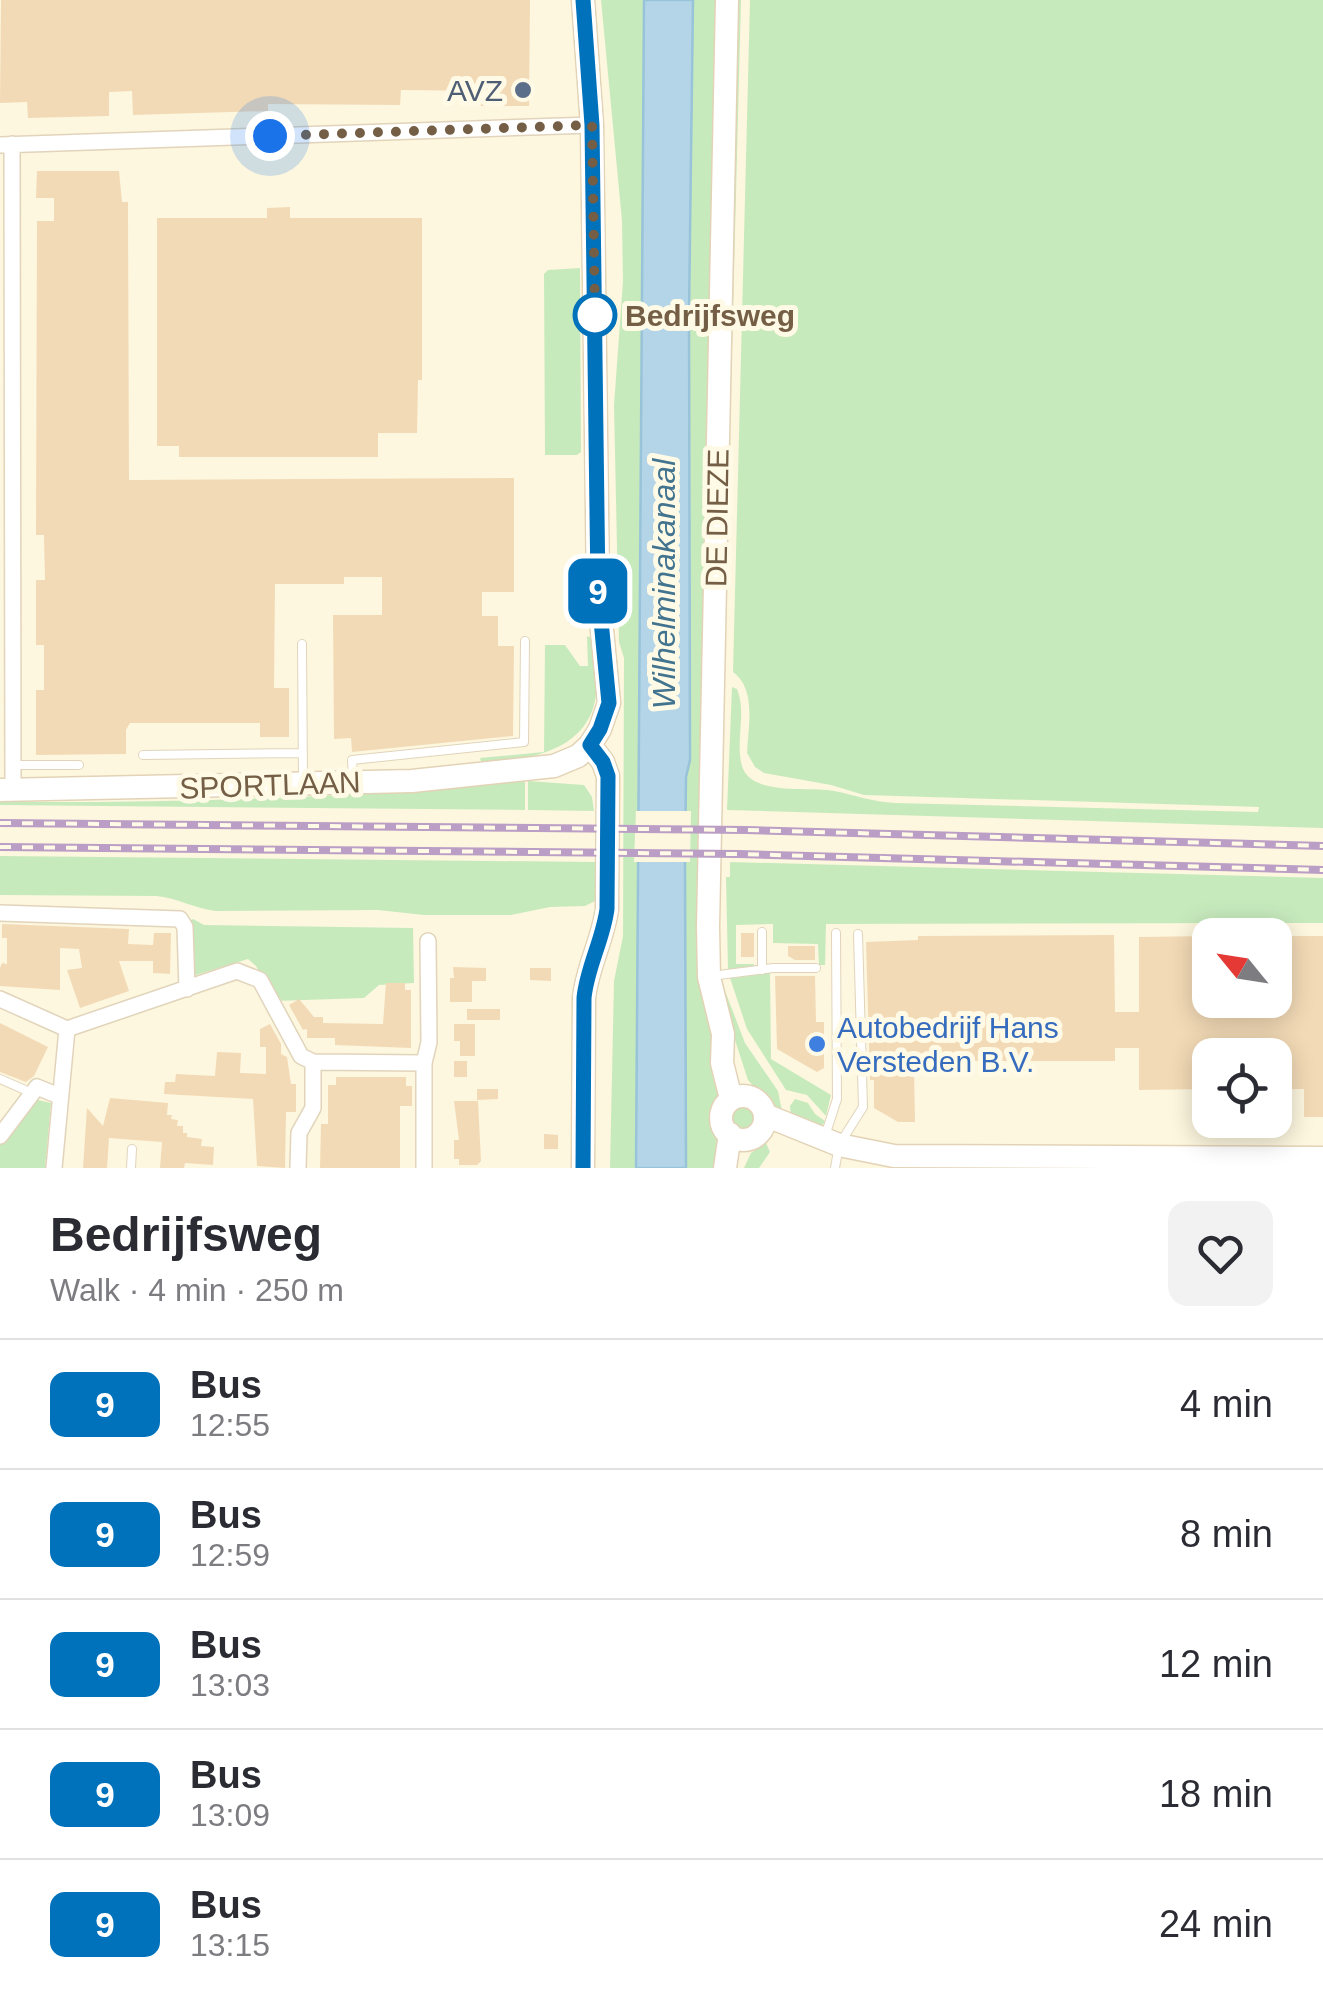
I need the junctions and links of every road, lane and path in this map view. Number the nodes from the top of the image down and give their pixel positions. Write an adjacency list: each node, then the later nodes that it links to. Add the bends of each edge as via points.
1 (582, 0): 3 (street)
2 (727, 0): 25 (street, DE DIEZE)
3 (592, 125): 4 (street); 9 (street, via 598,590 609,703 600,729)
4 (6, 144): 5 (street)
5 (6, 604): 12 (street)
6 (524, 641): 8 (lane, via 524,742)
7 (302, 644): 10 (lane)
8 (470, 748): 14 (lane); 15 (lane, via 352,760)
9 (581, 748): 14 (street, SPORTLAAN, via 554,766); 45 (street, via 603,762 608,776 607,909 584,998)
10 (303, 753): 11 (lane); 16 (lane)
11 (143, 755)
12 (13, 765): 13 (lane); 17 (street)
13 (79, 766)
14 (473, 774): 15 (street, SPORTLAAN)
15 (353, 783): 16 (street, SPORTLAAN)
16 (303, 785): 17 (street, SPORTLAAN)
17 (6, 790)
18 (0, 913): 26 (street, via 180,918)
19 (762, 932): 24 (lane)
20 (836, 933): 37 (lane, via 837,1099)
21 (858, 934): 37 (lane, via 863,1106)
22 (428, 941): 30 (street, via 430,1042)
23 (816, 968): 24 (lane)
24 (762, 970): 25 (lane)
25 (709, 976): 34 (street, DE DIEZE, via 722,1034 735,1052)
26 (188, 989): 28 (street); 29 (street, via 249,973 260,980 301,1056)
27 (0, 999): 28 (street)
28 (67, 1029): 33 (street)
29 (313, 1062): 30 (street); 43 (street, via 313,1108 299,1133)
30 (424, 1063): 44 (street)
31 (0, 1079): 32 (lane)
32 (32, 1093): 33 (street, via 37,1087); 36 (street)
33 (59, 1096): 41 (street)
34 (739, 1098): 35 (street, via 761,1105); 35 (street, via 722,1116)
35 (751, 1130): 37 (street, via 791,1124); 46 (street); 47 (street)
36 (0, 1136)
37 (827, 1147): 40 (street)
38 (132, 1150): 42 (lane)
39 (1323, 1158): 40 (street)
40 (1000, 1163)
41 (54, 1168)
42 (131, 1168)
43 (298, 1168)
44 (424, 1168)
45 (583, 1168)
46 (725, 1168)
47 (740, 1168)

